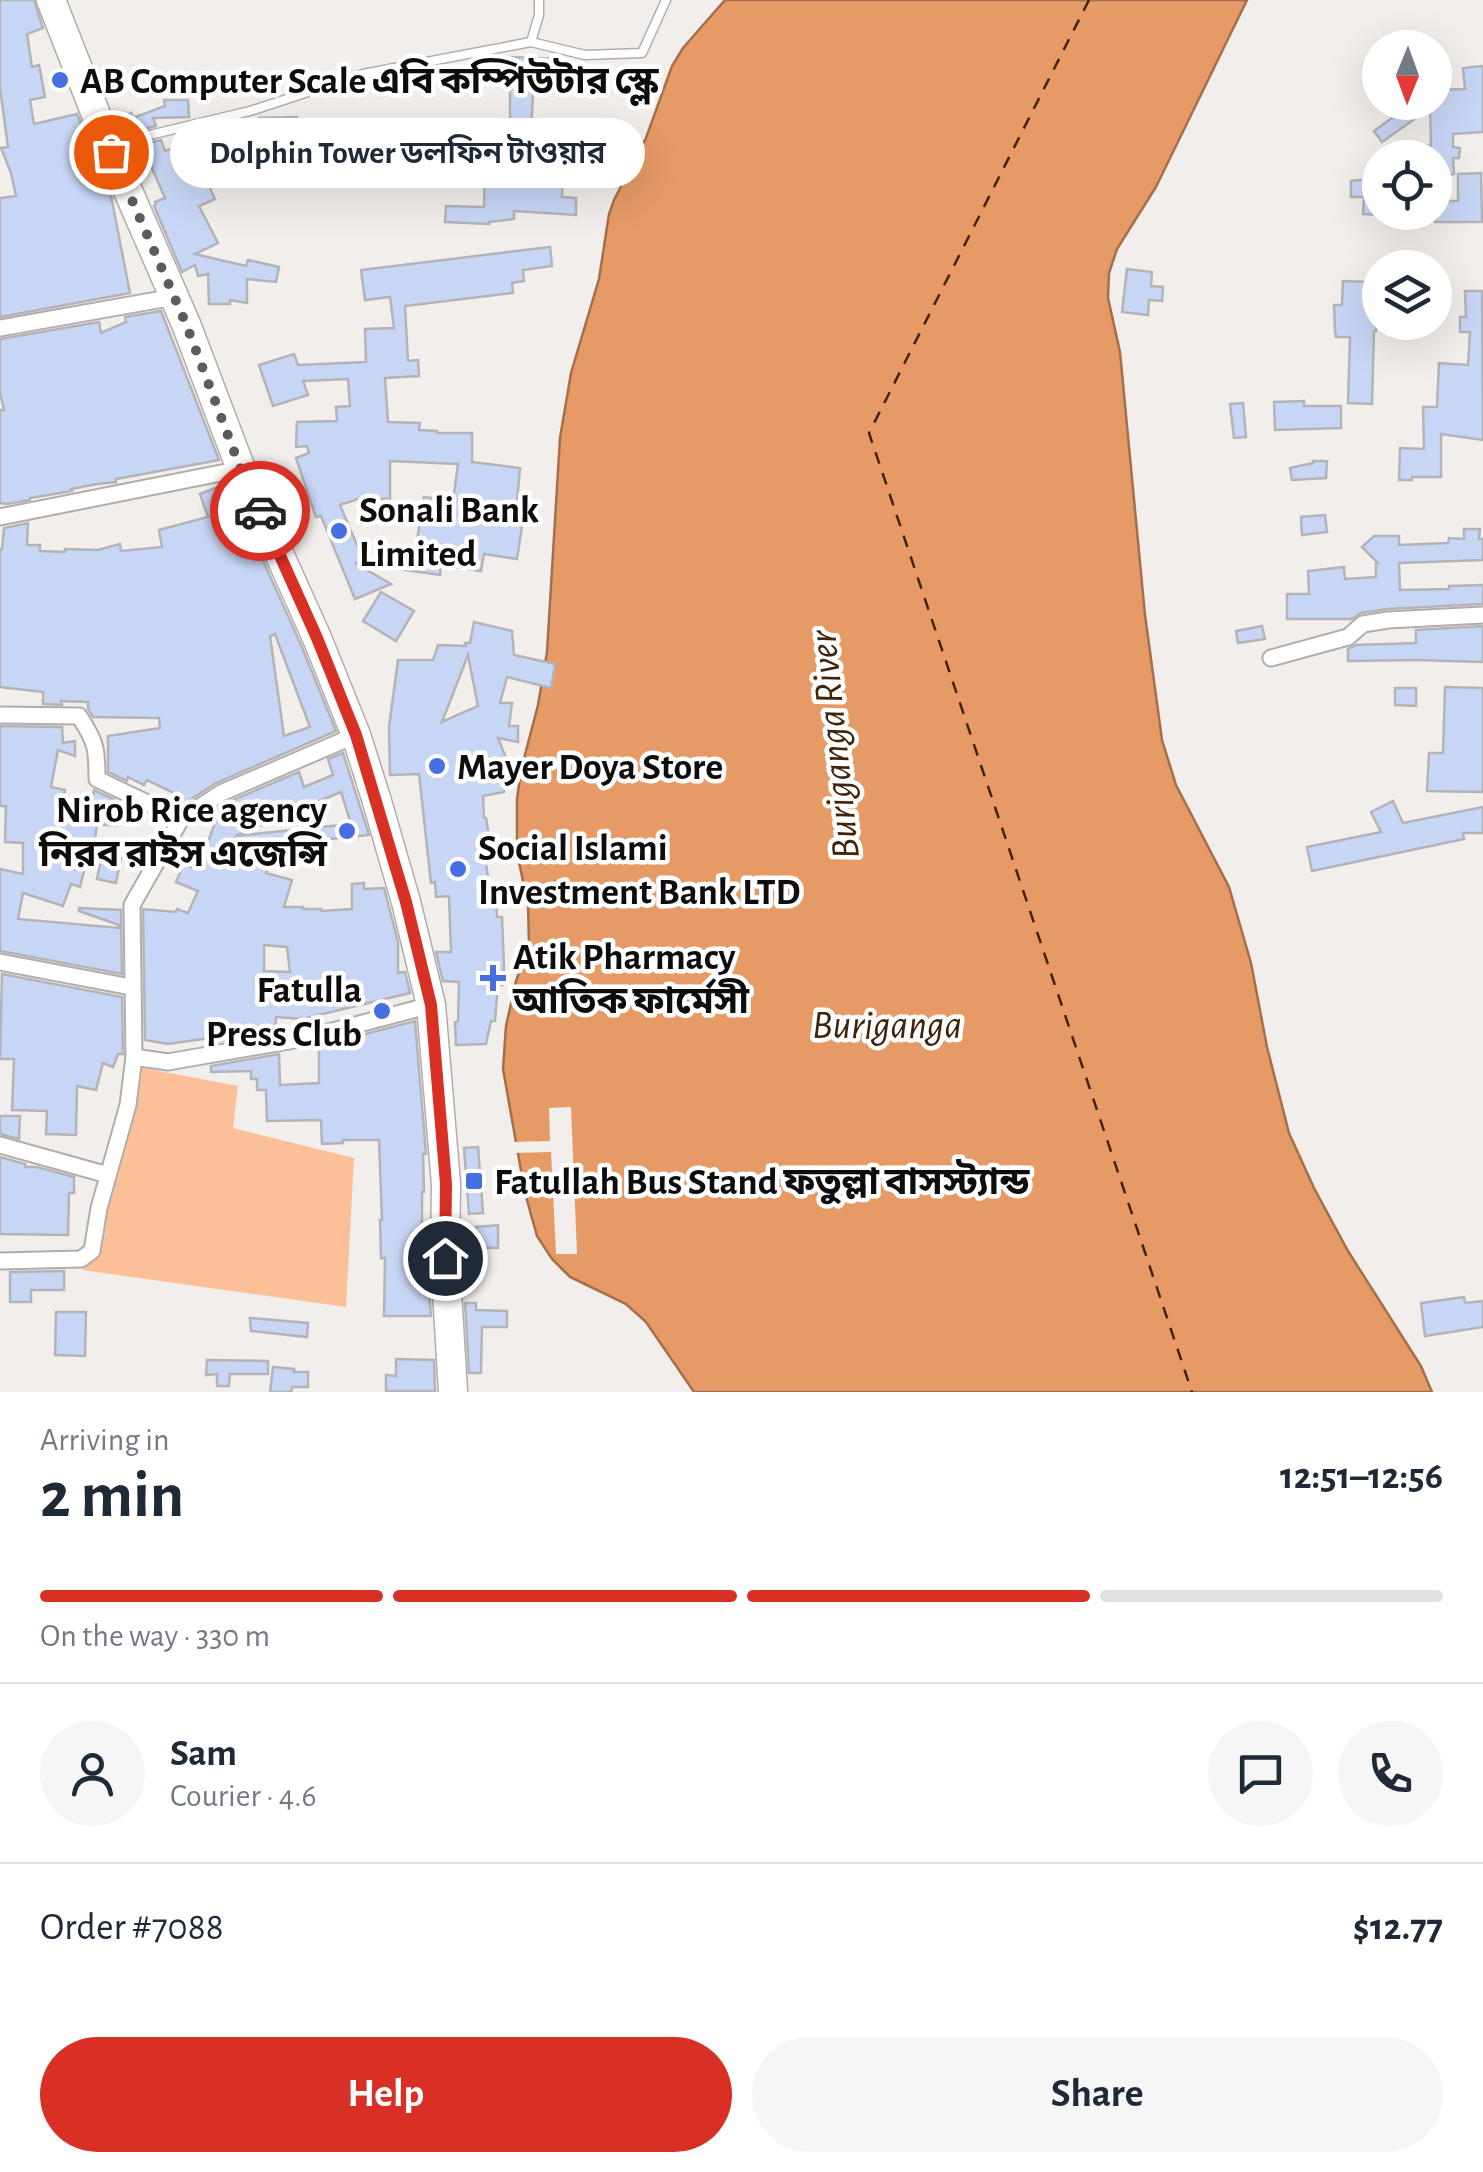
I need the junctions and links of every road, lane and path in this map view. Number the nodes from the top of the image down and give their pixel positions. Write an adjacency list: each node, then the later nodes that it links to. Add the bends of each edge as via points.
1 (50, 0): 5 (highway)
2 (540, 0): 4 (lane)
3 (666, 0): 4 (lane, via 642,54 585,54)
4 (531, 42): 5 (lane, via 363,74 250,111)
5 (108, 145): 6 (highway)
6 (174, 297): 7 (street); 8 (highway)
7 (0, 328)
8 (241, 470): 9 (street); 13 (highway)
9 (0, 517)
10 (1483, 615): 11 (street, via 1363,624 1348,637)
11 (1271, 658)
12 (0, 715): 14 (street, via 79,716 93,737 97,779)
13 (356, 735): 14 (street, via 220,793); 17 (highway)
14 (181, 819): 16 (street, via 132,905)
15 (0, 962): 16 (street)
16 (131, 987): 18 (street)
17 (431, 1005): 18 (street, via 306,1038 168,1062); 22 (highway)
18 (134, 1057): 20 (street)
19 (0, 1145): 20 (street)
20 (108, 1175): 21 (street, via 92,1251 81,1259)
21 (0, 1260)
22 (453, 1392)

